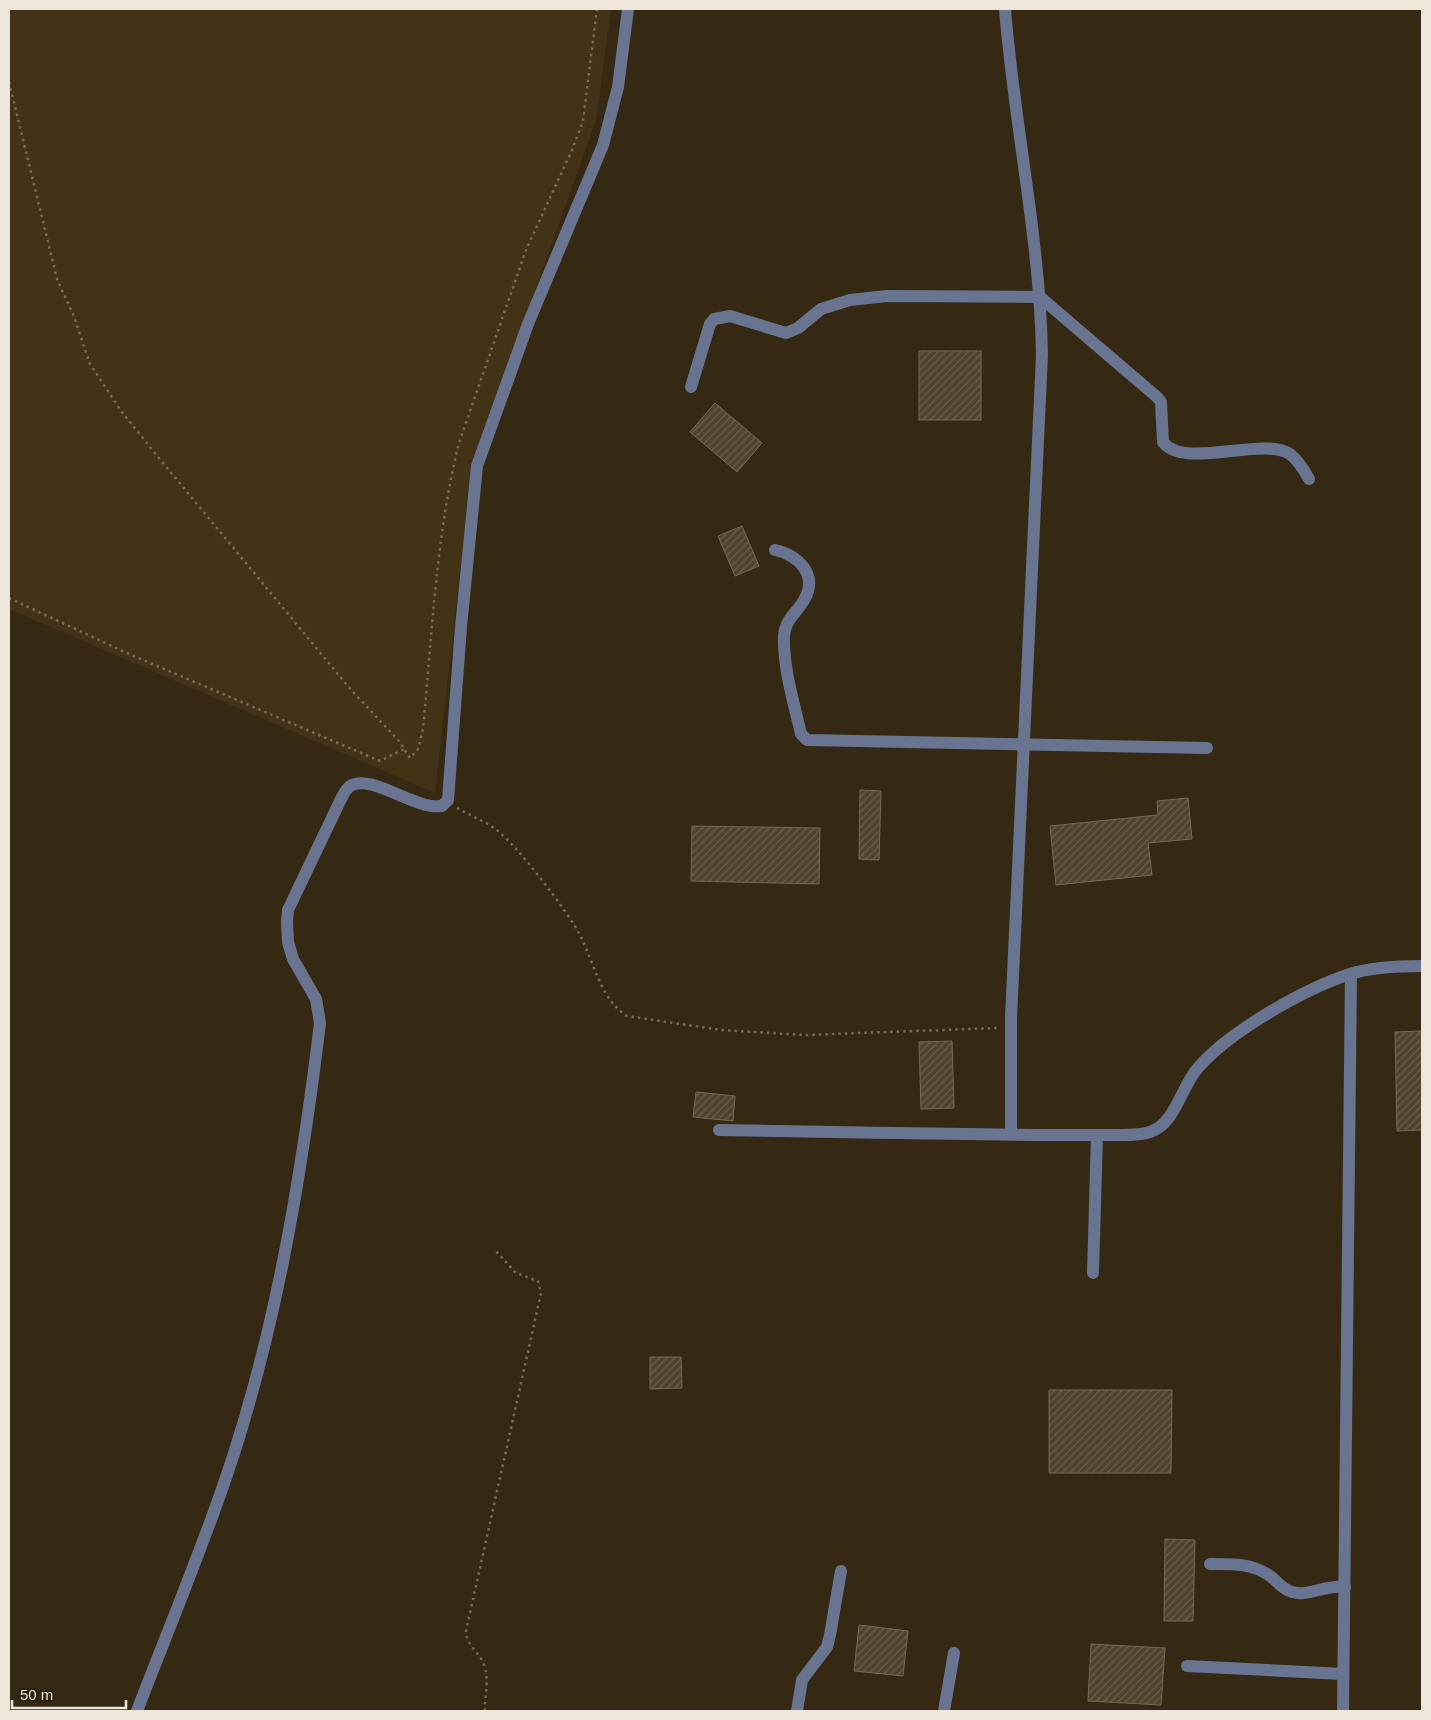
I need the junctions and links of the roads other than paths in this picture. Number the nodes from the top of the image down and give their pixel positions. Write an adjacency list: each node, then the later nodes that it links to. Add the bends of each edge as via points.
1 (628, 9): 21 (street, via 618,87 602,145 528,324 477,466 446,803 424,806 372,785 349,787 340,799 288,910 288,942 293,959 316,999 320,1023 287,1242 264,1341 221,1492)
2 (1005, 9): 3 (street)
3 (1040, 297): 4 (street, via 887,296 850,300 821,309 798,328 786,333 730,316 719,317 710,324); 5 (street, via 1157,397 1162,407 1164,442 1169,448 1196,453 1278,450 1293,457); 7 (street, via 1042,355)
4 (691, 387)
5 (1308, 479)
6 (775, 550): 7 (street, via 798,559 809,579 807,594 788,620 784,637 785,659 804,738 818,741)
7 (1026, 744): 8 (street); 12 (street, via 1011,1028)
8 (1207, 748)
9 (1422, 966): 10 (street, via 1378,968)
10 (1351, 974): 13 (street, via 1249,1026 1208,1057 1188,1082 1167,1121 1158,1129 1140,1134); 17 (street)
11 (719, 1130): 12 (street)
12 (1011, 1134): 13 (street)
13 (1097, 1135): 14 (street)
14 (1094, 1273)
15 (1210, 1564): 17 (street, via 1251,1566 1293,1592)
16 (841, 1571): 22 (street, via 830,1635 826,1647 802,1680)
17 (1345, 1587): 20 (street)
18 (954, 1653): 23 (street)
19 (1187, 1666): 20 (street)
20 (1343, 1674): 24 (street)
21 (137, 1711)
22 (797, 1711)
23 (944, 1711)
24 (1343, 1711)

